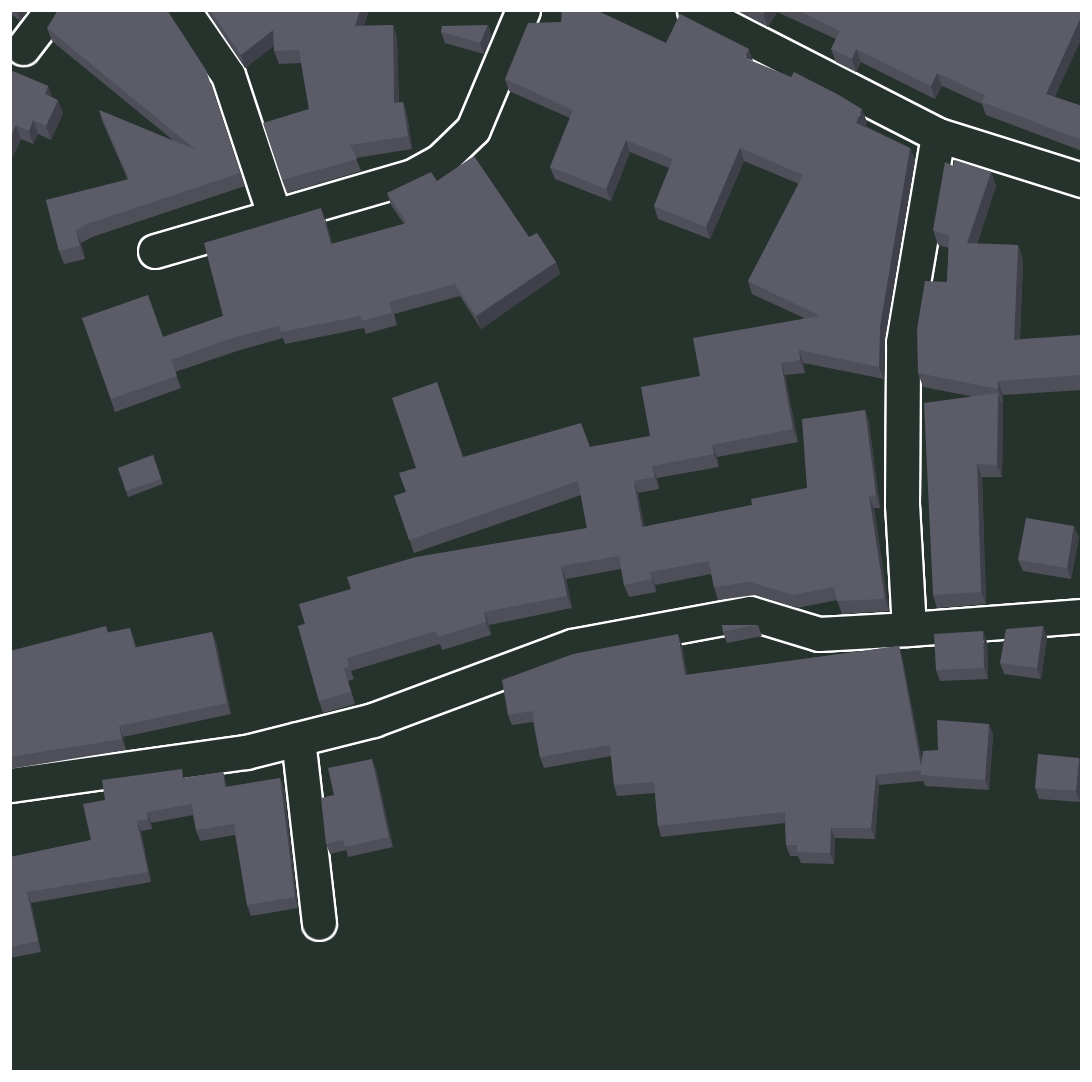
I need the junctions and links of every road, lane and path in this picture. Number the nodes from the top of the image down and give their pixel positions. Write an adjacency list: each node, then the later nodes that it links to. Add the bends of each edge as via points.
1 (52, 10): 5 (street)
2 (183, 10): 8 (street, via 228,75)
3 (524, 10): 8 (street, via 491,91 460,145 413,176)
4 (694, 10): 6 (street)
5 (23, 48)
6 (938, 135): 7 (street); 11 (street, via 903,342 902,505)
7 (1082, 180)
8 (275, 217): 9 (street)
9 (155, 251)
10 (1082, 616): 11 (street)
11 (909, 629): 12 (street, via 819,634 771,618 738,615 552,652 373,720)
12 (297, 739): 13 (street, via 246,752); 14 (street)
13 (10, 785)
14 (319, 923)

